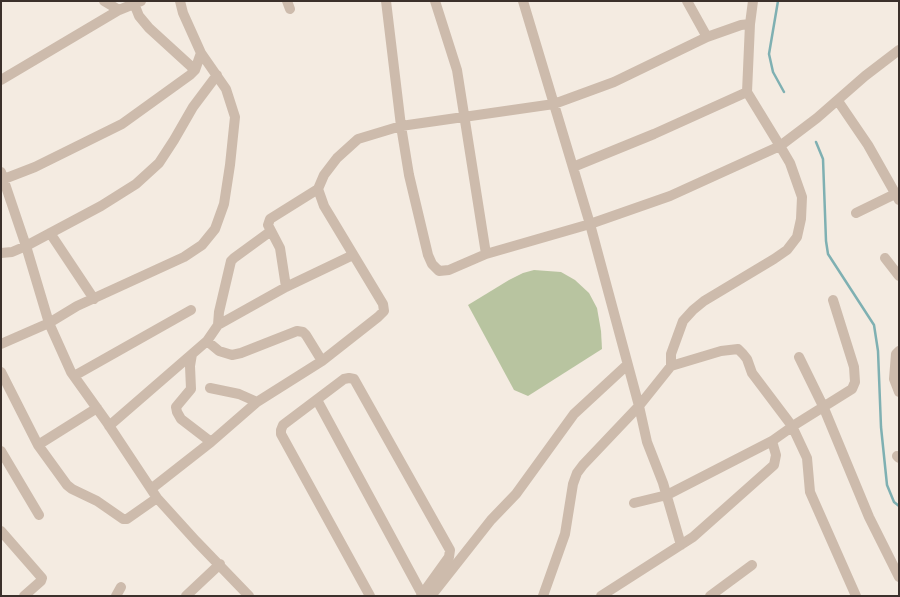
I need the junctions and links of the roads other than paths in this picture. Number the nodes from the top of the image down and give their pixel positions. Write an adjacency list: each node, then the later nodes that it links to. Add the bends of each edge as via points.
1 (104, 1): 10 (street)
2 (180, 1): 14 (street)
3 (386, 1): 22 (street)
4 (435, 1): 21 (street, via 457,70)
5 (534, 1): 9 (street)
6 (687, 1): 12 (street)
7 (752, 1): 11 (street)
8 (137, 2): 10 (street); 15 (street, via 139,16 149,28)
9 (524, 4): 20 (street)
10 (119, 10): 17 (street)
11 (750, 24): 12 (street); 18 (street)
12 (708, 37): 20 (street, via 614,82)
13 (899, 50): 19 (street)
14 (201, 53): 15 (street); 16 (street)
15 (195, 70): 25 (street, via 122,124 35,167)
16 (217, 75): 31 (street, via 193,107 159,163 136,184); 39 (street, via 226,89 235,116 224,204 214,229 202,245 184,257)
17 (1, 80)
18 (746, 92): 23 (street); 24 (street)
19 (838, 101): 23 (street); 27 (street, via 868,145)
20 (554, 104): 21 (street); 24 (street)
21 (465, 118): 22 (street); 34 (street)
22 (401, 126): 26 (street, via 358,139 337,158 324,175); 34 (street, via 409,175 432,264 439,271 449,270)
23 (780, 146): 29 (street, via 670,196); 51 (street, via 790,163 802,197 797,237 787,250 693,310 683,321 676,338 671,354)
24 (573, 167): 29 (street)
25 (2, 175): 32 (street)
26 (318, 189): 30 (street, via 270,219 268,225); 35 (street, via 324,206)
27 (897, 197): 28 (street)
28 (856, 213)
29 (590, 224): 34 (street); 50 (street)
30 (271, 231): 38 (street, via 280,248); 43 (street, via 232,261)
31 (50, 233): 32 (street); 39 (street)
32 (26, 246): 33 (street, via 12,252); 42 (street)
33 (1, 253)
34 (486, 254)
35 (353, 255): 38 (street); 49 (street, via 383,304 384,311)
36 (885, 258): 37 (street)
37 (899, 276)
38 (286, 287): 43 (street)
39 (94, 299): 42 (street)
40 (833, 300): 59 (street, via 854,367 856,382 852,389)
41 (190, 310): 53 (street)
42 (49, 323): 45 (street); 53 (street)
43 (218, 324): 44 (street)
44 (207, 341): 47 (street); 49 (street, via 219,351 232,355 297,331 303,332)
45 (1, 344)
46 (899, 351): 55 (street, via 896,354 894,379)
47 (192, 354): 61 (street); 64 (street, via 191,389 176,407 176,412 181,419)
48 (799, 357): 59 (street)
49 (322, 361): 57 (street)
50 (627, 365): 58 (street); 77 (street, via 574,414 516,494)
51 (671, 366): 58 (street); 62 (street, via 720,351 738,349 747,359 760,386)
52 (1, 372): 65 (street)
53 (74, 376): 60 (street)
54 (210, 388): 57 (street, via 239,394)
55 (899, 392)
56 (317, 400): 77 (street); 77 (street, via 344,378 354,379 450,550 449,556); 81 (street, via 283,425 281,434)
57 (257, 402): 64 (street)
58 (639, 406): 68 (street, via 647,442); 82 (street, via 577,473 564,534)
59 (823, 406): 62 (street); 76 (street, via 869,517)
60 (97, 408): 61 (street); 65 (street)
61 (109, 426): 67 (street)
62 (792, 426): 63 (street); 85 (street, via 807,458 810,492)
63 (772, 441): 68 (street); 73 (street, via 776,455 774,465 693,538)
64 (211, 442): 67 (street)
65 (38, 445): 69 (street, via 67,485 97,501 120,518 126,519)
66 (1, 451): 71 (street)
67 (151, 489): 69 (street)
68 (667, 495): 70 (street); 73 (street)
69 (157, 498): 74 (street)
70 (634, 504)
71 (39, 516)
72 (1, 531): 78 (street, via 42,578)
73 (681, 545): 83 (street)
74 (220, 564): 79 (street); 80 (street)
75 (752, 564): 84 (street)
76 (899, 577)
77 (424, 595)
78 (24, 596)
79 (186, 596)
80 (249, 596)
81 (370, 596)
82 (543, 596)
83 (601, 596)
84 (710, 596)
85 (856, 596)

